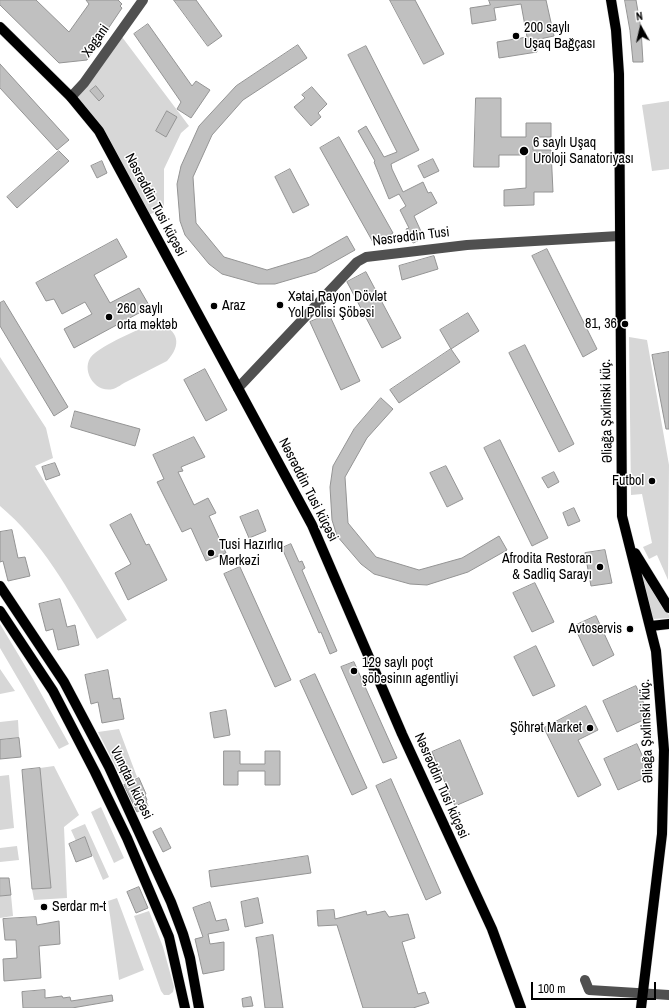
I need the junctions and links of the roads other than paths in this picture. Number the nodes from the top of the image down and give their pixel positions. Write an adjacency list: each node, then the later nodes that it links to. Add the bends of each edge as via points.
1 (142, 0): 4 (street, Xəgani, via 84,83)
2 (611, 0): 5 (main road, Əliağa Şıxlinski küç., via 619,74)
3 (0, 27): 4 (main road, Nəsrəddin Tusi küçəsi)
4 (71, 97): 6 (main road, Nəsrəddin Tusi küçəsi, via 90,118 108,145)
5 (619, 236): 6 (street, Nəsrəddin Tusi, via 467,245 366,257 357,262); 7 (main road, Əliağa Şıxlinski küç., via 622,516)
6 (238, 388): 20 (main road, Nəsrəddin Tusi küçəsi, via 312,526 402,734 492,929)
7 (630, 544): 9 (main road); 12 (main road, Əliağa Şıxlinski küç.)
8 (0, 586): 13 (main road, Vunqtau küçəsi, via 64,682 109,767 171,902)
9 (669, 608)
10 (0, 611): 14 (main road, Vunqtau küçəsi, via 53,691 95,772 161,915)
11 (669, 624): 12 (main road)
12 (651, 626): 16 (main road, Əliağa Şıxlinski küç., via 662,709 662,834)
13 (190, 958): 14 (main road); 19 (main road, Vunqtau küçəsi)
14 (176, 963): 18 (main road, Vunqtau küçəsi)
15 (585, 980): 16 (street, via 589,990)
16 (643, 994): 17 (street); 21 (main road, Əliağa Şıxlinski küç.)
17 (669, 995)
18 (184, 1004)
19 (199, 1008)
20 (521, 1008)
21 (641, 1008)

